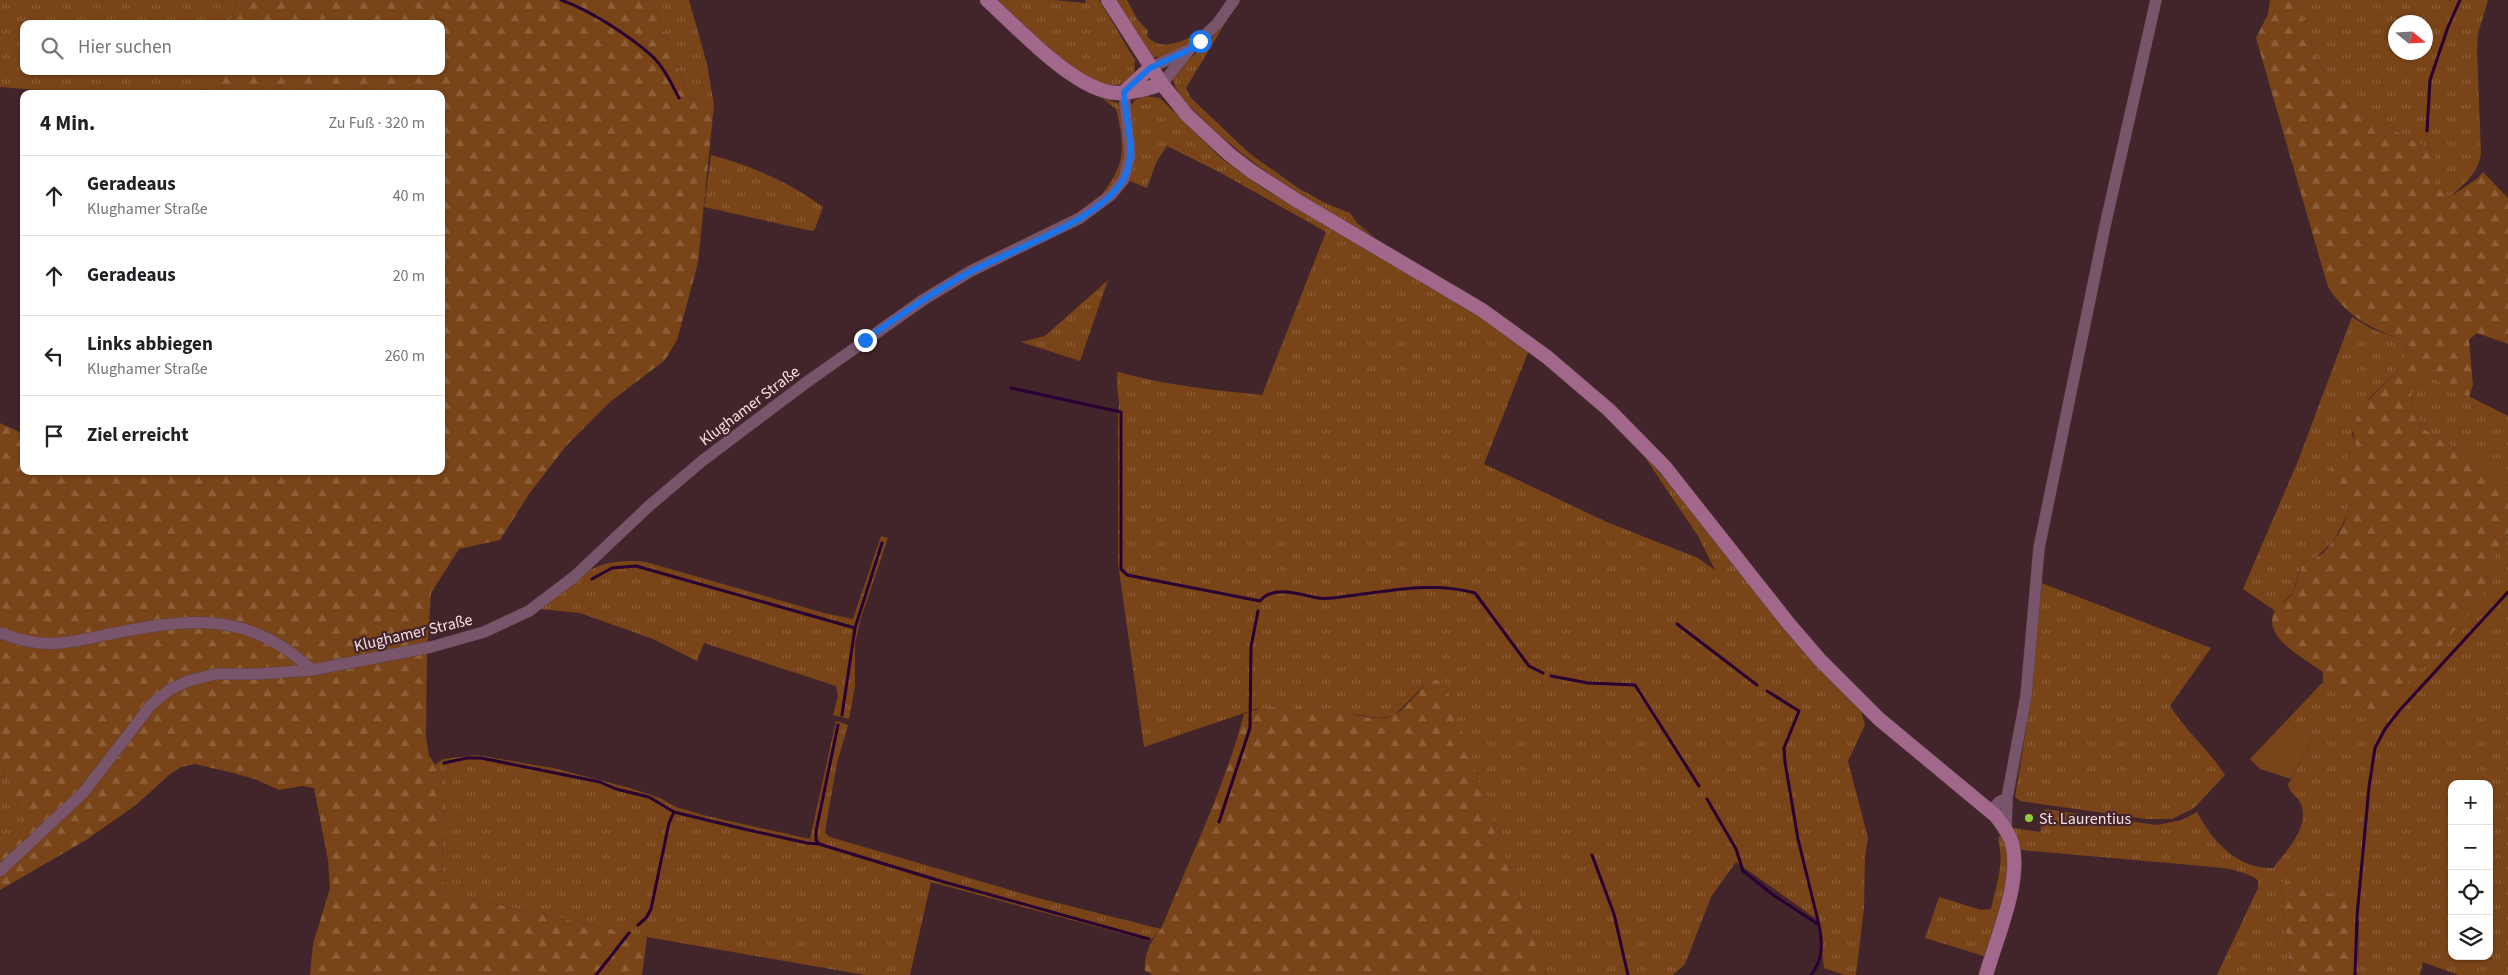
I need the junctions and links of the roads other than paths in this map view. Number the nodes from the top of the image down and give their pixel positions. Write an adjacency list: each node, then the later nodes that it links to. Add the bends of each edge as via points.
1 (987, 0): 8 (main road, via 1072,76 1099,89)
2 (1108, 0): 6 (main road)
3 (1234, 0): 5 (street, via 1217,24)
4 (2156, 0): 11 (street, via 2105,226 2039,548 2026,696)
5 (1189, 50): 6 (street); 7 (street)
6 (1150, 68): 7 (main road); 8 (main road)
7 (1162, 84): 8 (main road); 12 (main road, via 1188,115 1251,171 1482,310 1579,383 1665,467 1789,624 1839,680 1879,719)
8 (1124, 92): 10 (street, Klughamer Straße, via 1130,156 1124,179 1111,195 1080,218 971,271 923,300 807,382 702,461 529,612 484,632 431,647)
9 (0, 633): 10 (street, via 38,643 64,644 179,622 233,625 268,638)
10 (312, 670): 14 (street, Klughamer Straße, via 215,674 169,690 152,705 84,792)
11 (2007, 798): 12 (street); 13 (street)
12 (1991, 811): 13 (main road)
13 (2006, 830): 15 (main road, via 2014,856 2014,872)
14 (0, 872)
15 (1986, 975)

